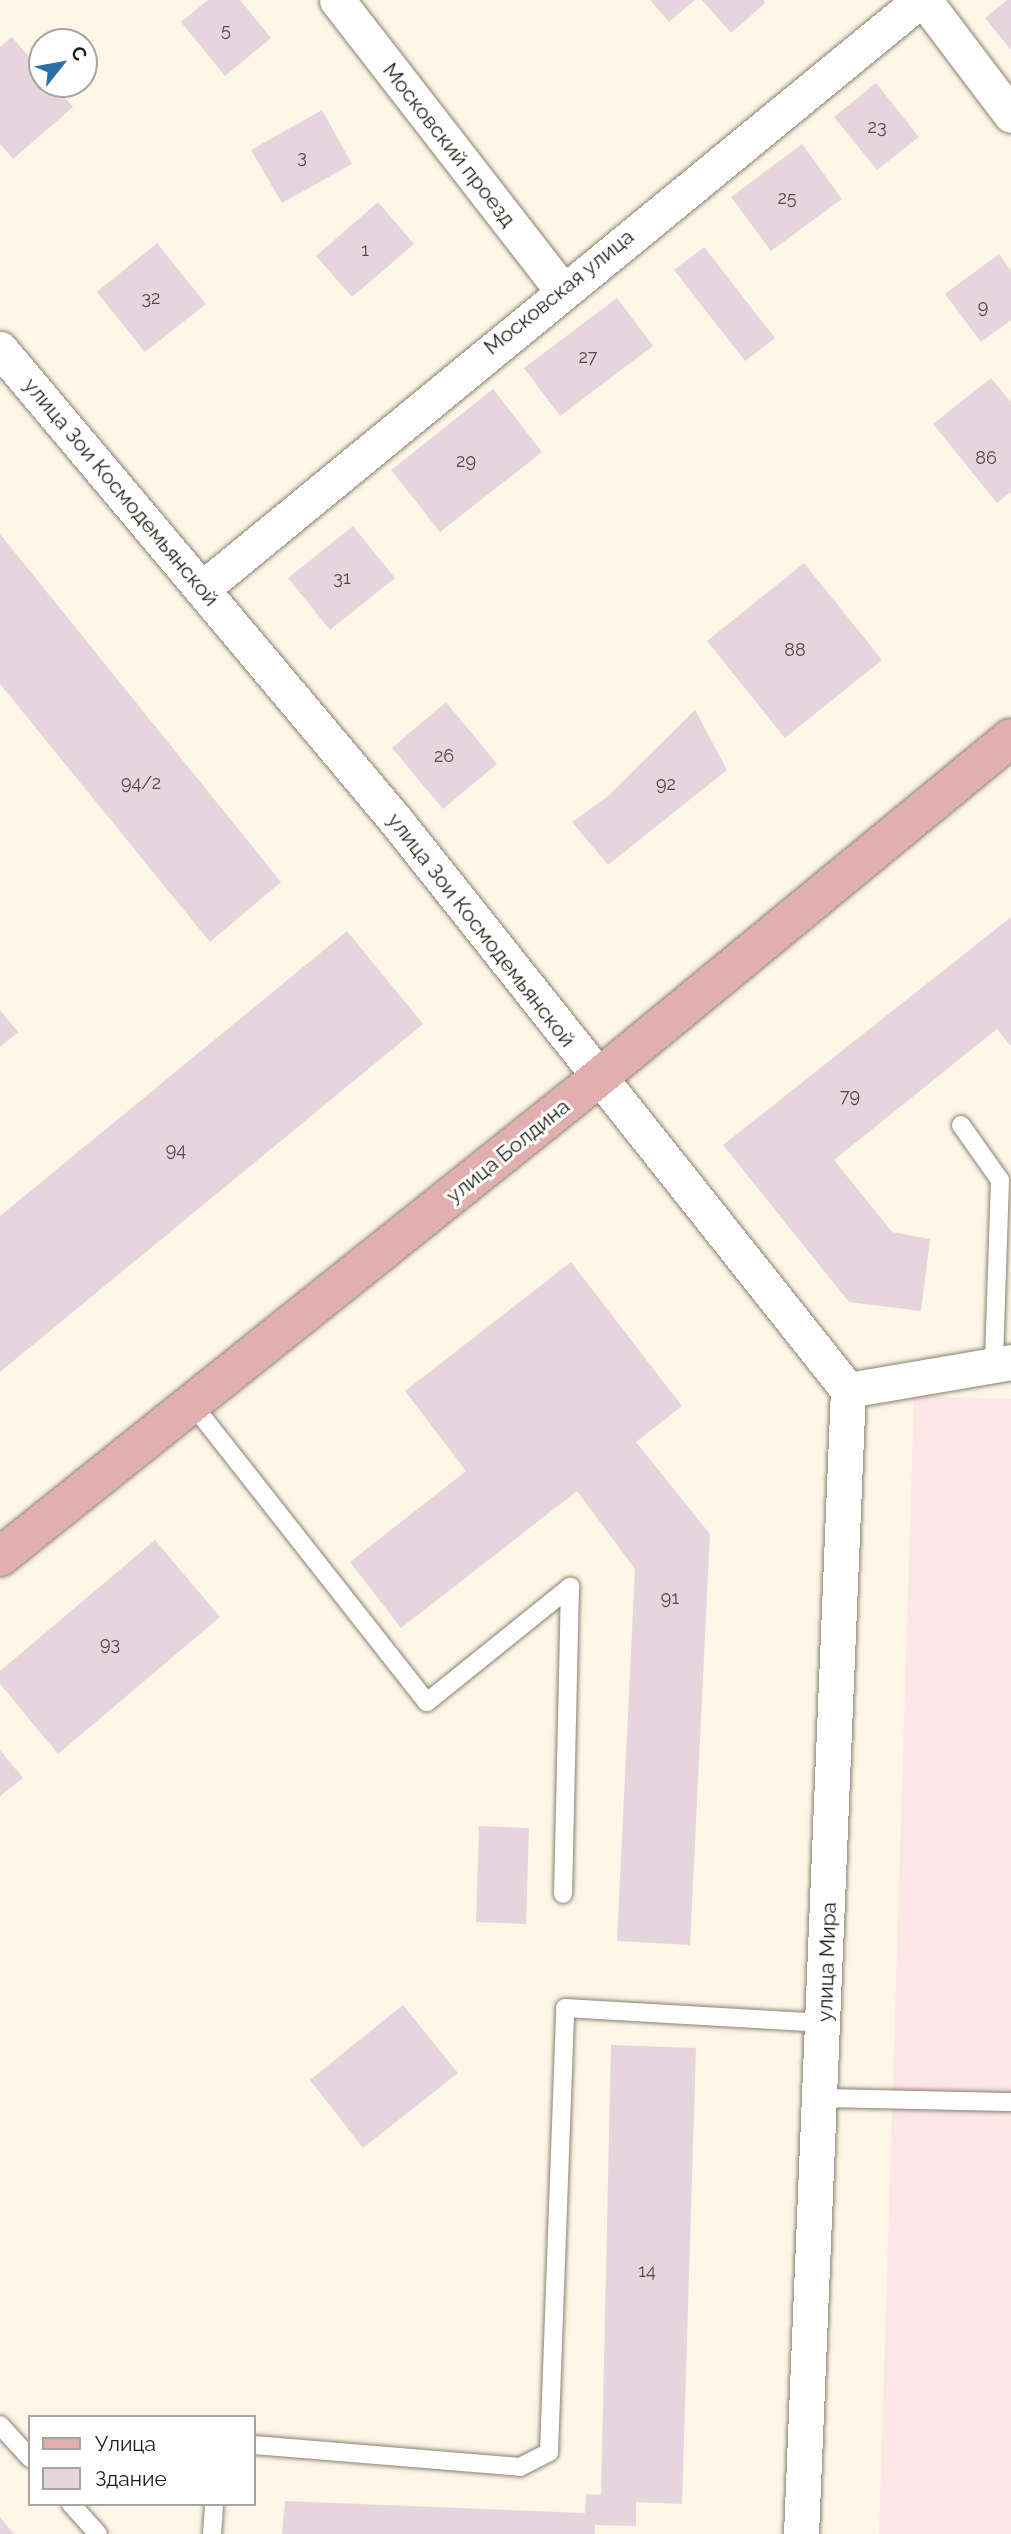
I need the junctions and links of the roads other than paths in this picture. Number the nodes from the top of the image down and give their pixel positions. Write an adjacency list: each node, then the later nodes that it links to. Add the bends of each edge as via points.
1 (337, 0): 4 (street, Московский проезд)
2 (922, 0): 3 (street); 4 (street, Московская улица)
3 (1011, 115)
4 (561, 289): 6 (street, Московская улица)
5 (0, 349): 6 (street, улица Зои Космодемьянской)
6 (203, 589): 8 (street, улица Зои Космодемьянской, via 397,822)
7 (1011, 738): 8 (main road, улица Болдина)
8 (597, 1079): 11 (street, улица Зои Космодемьянской); 12 (main road, улица Болдина)
9 (961, 1125): 10 (lane, via 1000,1180)
10 (1003, 1362): 11 (street)
11 (848, 1390): 15 (street, улица Мира)
12 (193, 1405): 13 (main road, улица Болдина); 14 (lane, via 427,1702 570,1587)
13 (0, 1557)
14 (563, 1894)
15 (825, 2023): 16 (street, улица Мира); 19 (lane, via 565,2008 548,2452 520,2467)
16 (822, 2098): 17 (lane); 25 (street, улица Мира)
17 (1011, 2102)
18 (0, 2425): 20 (lane)
19 (256, 2445)
20 (28, 2456)
21 (73, 2506): 23 (lane)
22 (214, 2506): 24 (lane)
23 (98, 2534)
24 (212, 2534)
25 (801, 2534)

